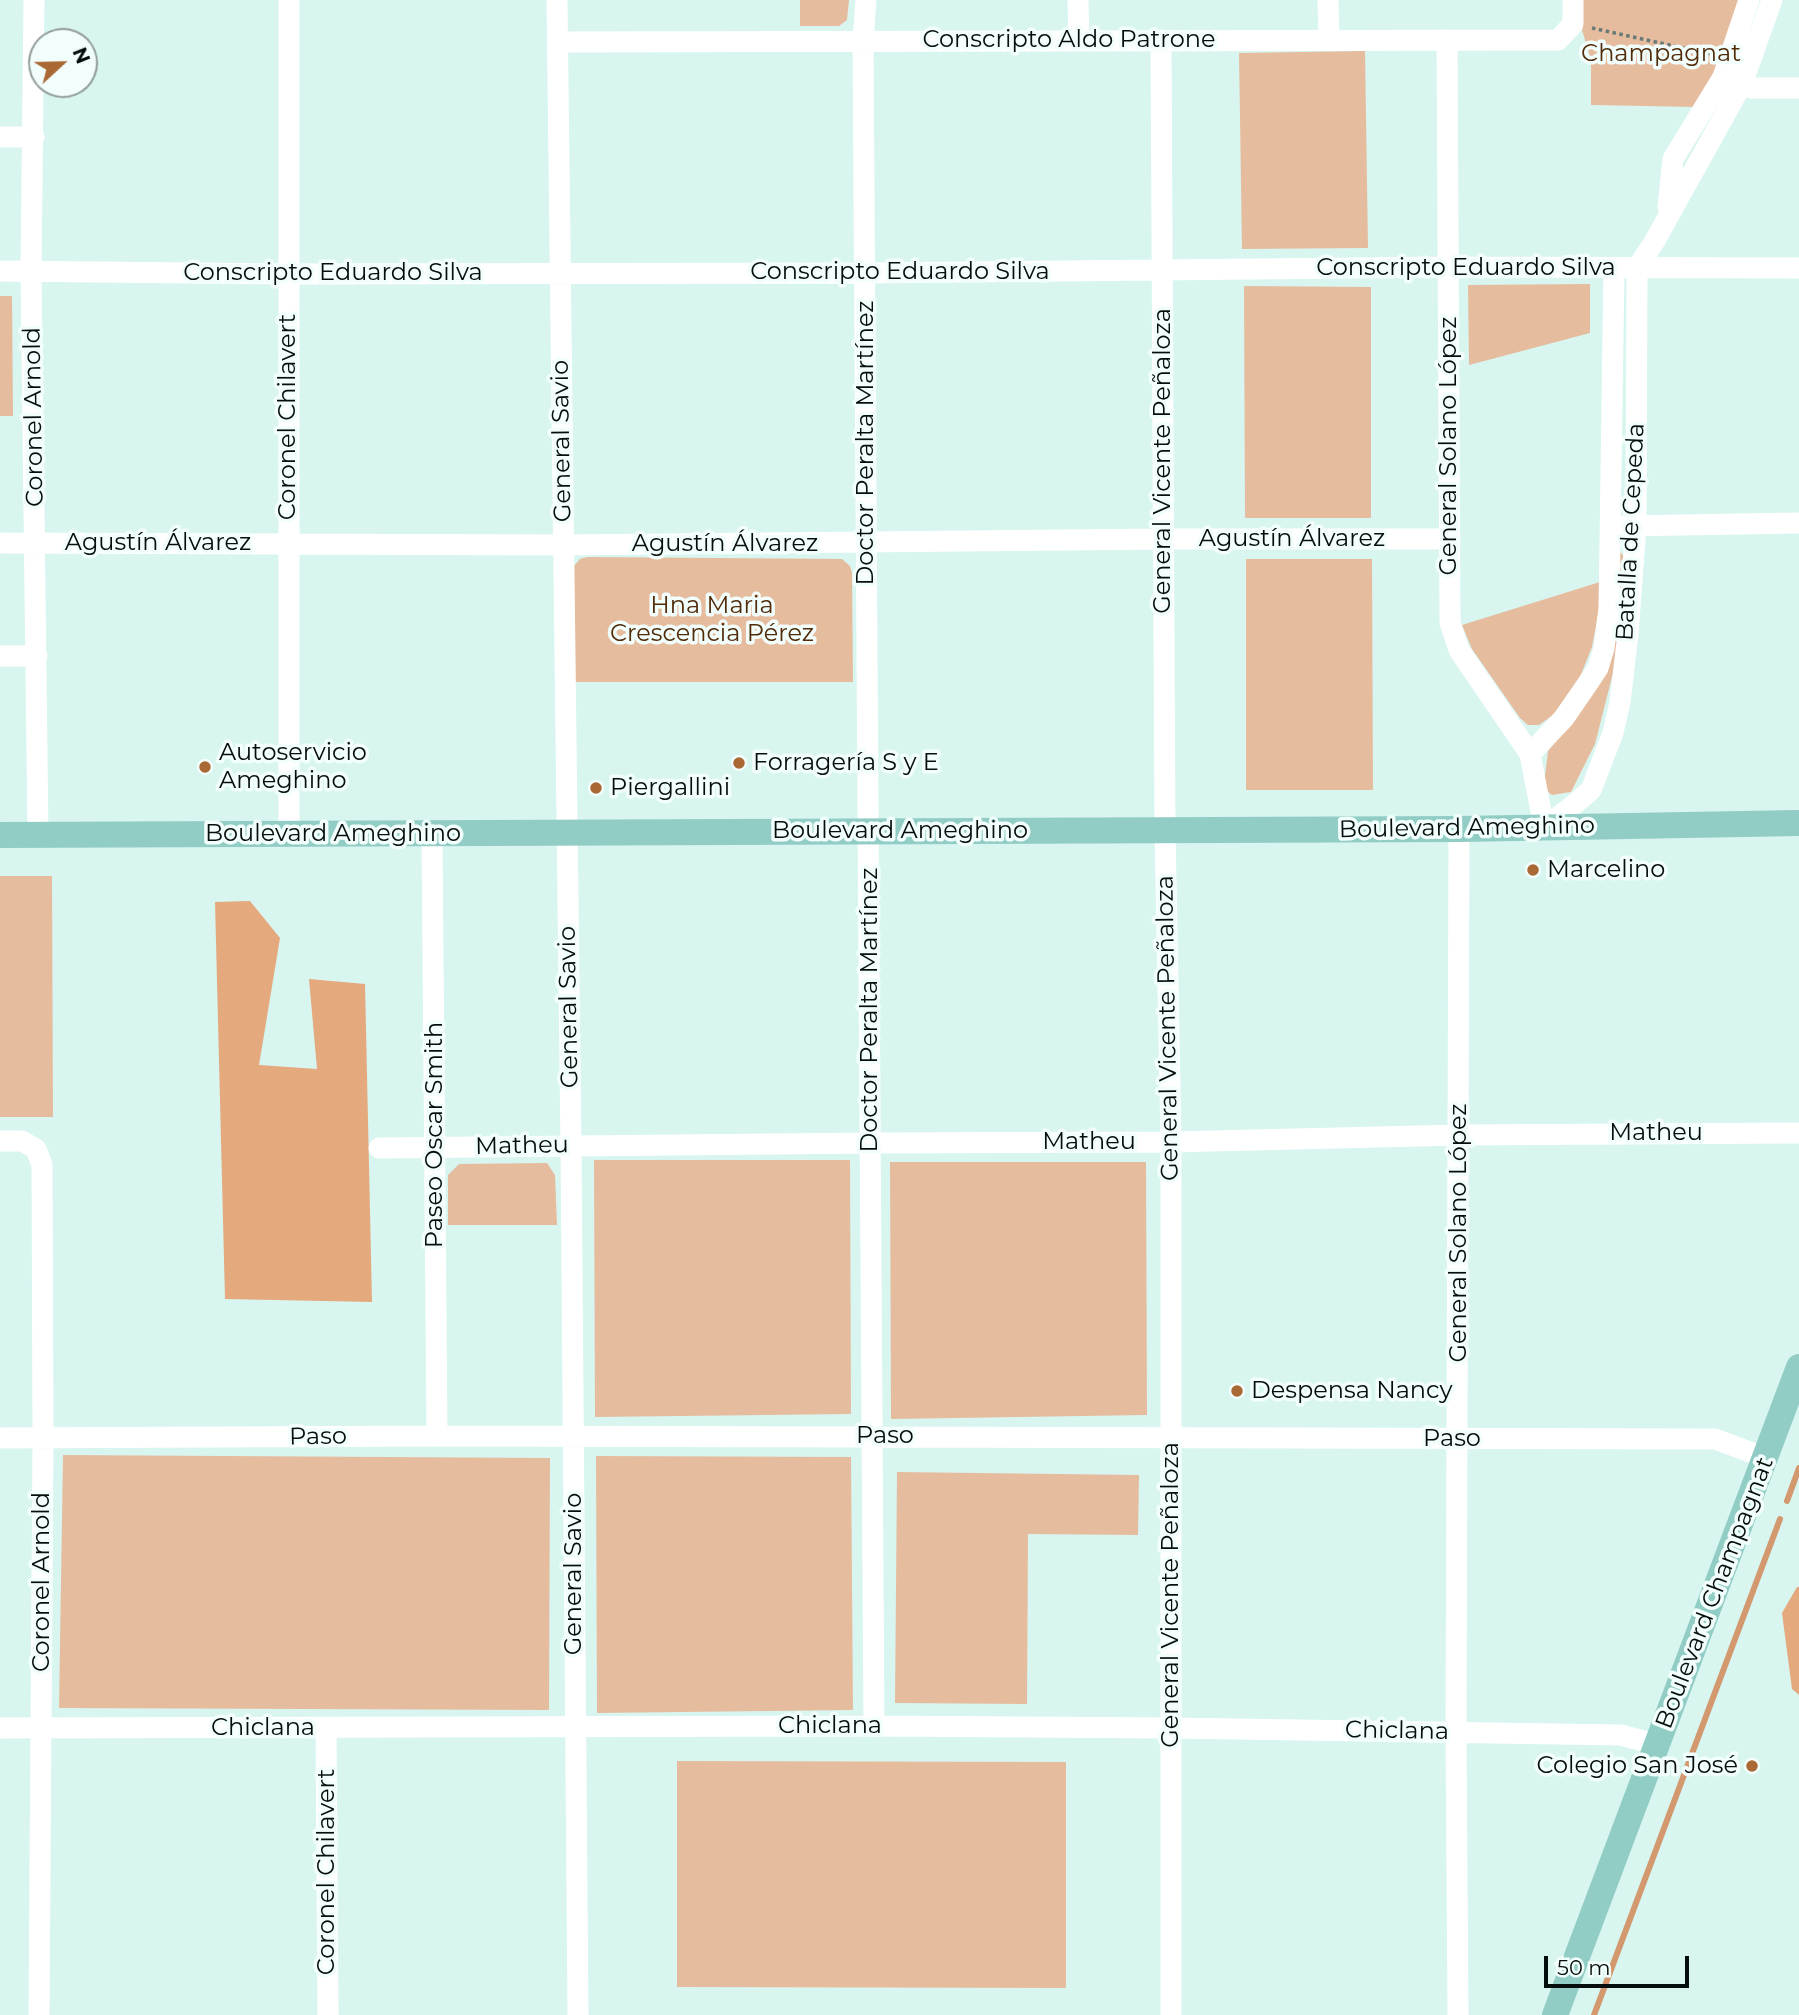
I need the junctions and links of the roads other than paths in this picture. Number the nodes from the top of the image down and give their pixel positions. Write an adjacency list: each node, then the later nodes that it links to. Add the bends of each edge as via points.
1 (34, 0): 19 (street, Coronel Arnold)
2 (289, 0): 29 (street, Coronel Chilavert)
3 (557, 0): 15 (street, General Savio)
4 (866, 0): 10 (street, Doctor Peralta Martínez)
5 (1078, 0): 11 (street)
6 (1328, 0): 13 (street)
7 (1573, 0): 14 (street, Conscripto Aldo Patrone, via 1573,24 1558,40)
8 (1749, 0): 16 (street)
9 (1772, 0): 16 (street)
10 (863, 40): 11 (street, Conscripto Aldo Patrone); 15 (street, Conscripto Aldo Patrone); 28 (street, Doctor Peralta Martínez)
11 (1079, 40): 12 (street, Conscripto Aldo Patrone)
12 (1161, 40): 13 (street, Conscripto Aldo Patrone); 24 (street, General Vicente Peñaloza)
13 (1329, 40): 14 (street, Conscripto Aldo Patrone)
14 (1447, 40): 20 (street, General Solano López)
15 (557, 42): 27 (street, General Savio)
16 (1732, 73): 17 (street, via 1751,88); 22 (street, via 1667,217)
17 (1799, 88)
18 (0, 137): 19 (street)
19 (34, 137): 26 (street, Coronel Arnold)
20 (1449, 267): 21 (street, Conscripto Eduardo Silva); 24 (street, Conscripto Eduardo Silva); 34 (street, General Solano López)
21 (1614, 268): 22 (street, Conscripto Eduardo Silva); 31 (street, Batalla de Cepeda)
22 (1637, 268): 23 (street, Conscripto Eduardo Silva); 32 (street, Batalla de Cepeda)
23 (1799, 268)
24 (1162, 270): 28 (street, Conscripto Eduardo Silva); 33 (street, General Vicente Peñaloza)
25 (0, 271): 26 (street, Conscripto Eduardo Silva)
26 (31, 271): 29 (street, Conscripto Eduardo Silva); 35 (street, Coronel Arnold)
27 (559, 273): 28 (street, Conscripto Eduardo Silva); 29 (street, Conscripto Eduardo Silva); 39 (street, General Savio)
28 (866, 273): 37 (street, Doctor Peralta Martínez)
29 (289, 274): 38 (street, Coronel Chilavert)
30 (1799, 523): 32 (street)
31 (1610, 526): 32 (street); 42 (street, Batalla de Cepeda, via 1609,608 1598,668 1564,718)
32 (1636, 526): 44 (street, Batalla de Cepeda, via 1628,634 1613,733 1591,790)
33 (1165, 539): 34 (street, Agustín Álvarez); 37 (street, Agustín Álvarez); 46 (street, General Vicente Peñaloza)
34 (1450, 539): 42 (street, General Solano López, via 1450,623 1459,650)
35 (36, 542): 36 (street, Agustín Álvarez); 38 (street, Agustín Álvarez); 41 (street, Coronel Arnold)
36 (0, 543)
37 (866, 543): 39 (street, Agustín Álvarez); 47 (street, Doctor Peralta Martínez)
38 (288, 544): 39 (street, Agustín Álvarez); 48 (street, Coronel Chilavert)
39 (563, 545): 50 (street, General Savio)
40 (0, 656): 41 (street)
41 (37, 656): 52 (street, Coronel Arnold)
42 (1530, 754): 44 (street, General Solano López)
43 (1799, 823): 44 (main road, Boulevard Ameghino)
44 (1544, 827): 45 (main road, Boulevard Ameghino)
45 (1459, 829): 46 (main road, Boulevard Ameghino); 54 (street, General Solano López)
46 (1164, 830): 47 (main road, Boulevard Ameghino); 56 (street, General Vicente Peñaloza)
47 (868, 831): 50 (main road, Boulevard Ameghino); 57 (street, Doctor Peralta Martínez)
48 (289, 834): 49 (main road, Boulevard Ameghino); 52 (main road, Boulevard Ameghino)
49 (432, 834): 50 (main road, Boulevard Ameghino); 59 (street, Paseo Oscar Smith)
50 (566, 834): 58 (street, General Savio)
51 (0, 835): 52 (main road, Boulevard Ameghino)
52 (38, 835)
53 (1799, 1133): 54 (street, Matheu)
54 (1460, 1135): 56 (street, Matheu); 68 (street, General Solano López)
55 (0, 1141): 67 (street, Coronel Arnold, via 22,1141 36,1149 42,1165)
56 (1171, 1142): 57 (street, Matheu); 65 (street, General Vicente Peñaloza)
57 (871, 1143): 58 (street, Matheu); 64 (street, Doctor Peralta Martínez)
58 (571, 1146): 59 (street, Matheu); 63 (street, General Savio)
59 (435, 1147): 60 (street, Matheu); 62 (street, Paseo Oscar Smith)
60 (379, 1148)
61 (1799, 1367): 69 (main road, Boulevard Champagnat)
62 (436, 1436): 63 (street, Paso); 67 (street, Paso)
63 (574, 1436): 64 (street, Paso); 71 (street, General Savio)
64 (870, 1436): 65 (street, Paso); 70 (street, Doctor Peralta Martínez)
65 (1170, 1436): 68 (street, Paso); 75 (street, General Vicente Peñaloza)
66 (0, 1438): 67 (street, Paso)
67 (43, 1439): 73 (street, Coronel Arnold)
68 (1458, 1439): 69 (street, Paso, via 1715,1439); 76 (street, General Solano López)
69 (1766, 1458): 77 (main road, Boulevard Champagnat)
70 (874, 1726): 71 (street, Chiclana); 75 (street, Chiclana)
71 (575, 1727): 74 (street, Chiclana); 80 (street, General Savio)
72 (0, 1728): 73 (street, Chiclana)
73 (41, 1728): 74 (street, Chiclana); 78 (street, Coronel Arnold)
74 (326, 1728): 79 (street, Coronel Chilavert)
75 (1172, 1728): 76 (street, Chiclana); 81 (street, General Vicente Peñaloza)
76 (1456, 1732): 77 (street, Chiclana, via 1621,1735); 82 (street, General Solano López)
77 (1658, 1745): 83 (main road, Boulevard Champagnat)
78 (39, 2015)
79 (328, 2015)
80 (578, 2015)
81 (1171, 2015)
82 (1458, 2015)
83 (1555, 2015)

